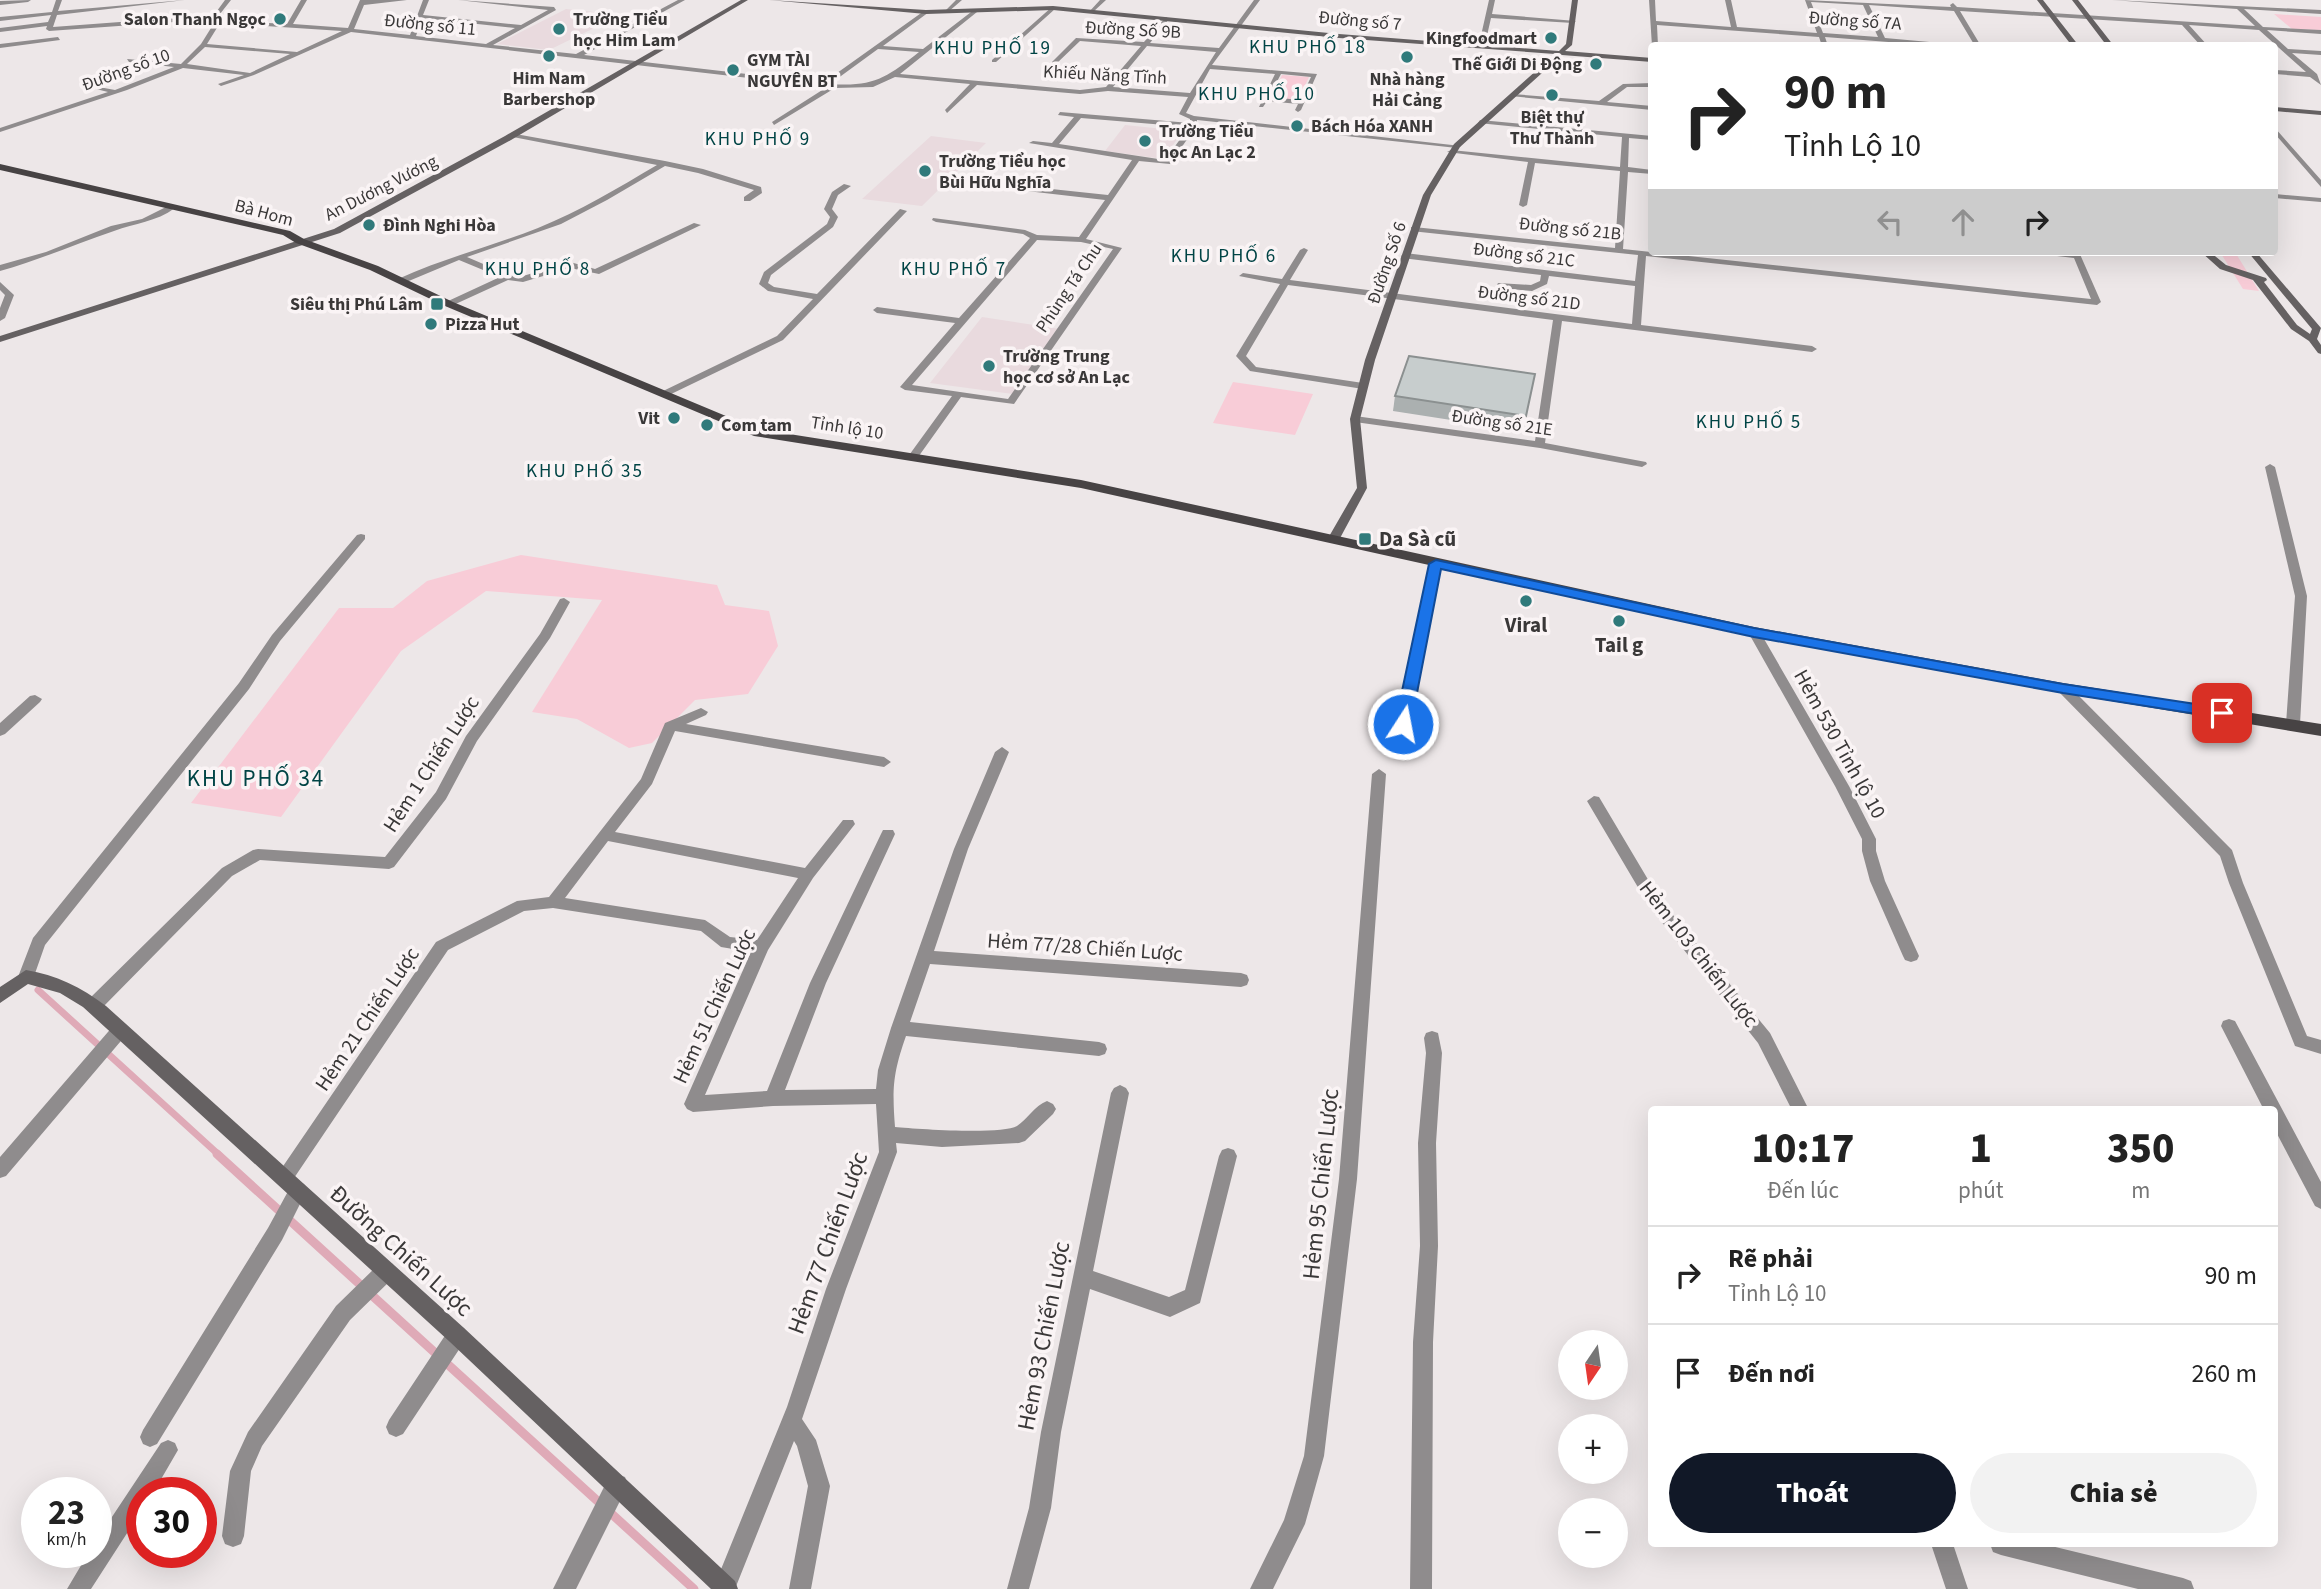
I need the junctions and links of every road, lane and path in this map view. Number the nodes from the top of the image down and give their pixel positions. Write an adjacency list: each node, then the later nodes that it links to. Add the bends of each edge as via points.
1 (28, 0): 28 (street)
2 (59, 0): 39 (street)
3 (182, 0): 39 (street)
4 (228, 0): 45 (street, Đường số 10)
5 (304, 0): 51 (street)
6 (404, 0): 27 (street)
7 (426, 0): 40 (street)
8 (461, 0): 53 (street, via 554,9)
9 (682, 0): 86 (street)
10 (745, 0): 30 (main road)
11 (754, 0): 30 (main road)
12 (772, 0): 37 (main road, Đường số 7)
13 (824, 0): 34 (main road, Đường số 7)
14 (959, 0): 34 (street)
15 (1103, 0): 35 (street)
16 (1257, 0): 49 (street)
17 (1493, 0): 41 (street)
18 (1575, 0): 47 (main road)
19 (1652, 0): 48 (street)
20 (1728, 0): 54 (street)
21 (1809, 0): 29 (street); 59 (street)
22 (1950, 0): 33 (street)
23 (2040, 0): 42 (main road)
24 (2075, 0): 43 (main road)
25 (2115, 0): 26 (street)
26 (2159, 1): 32 (street)
27 (363, 2): 57 (street)
28 (0, 3)
29 (1865, 4): 33 (street); 62 (street)
30 (737, 7): 90 (main road, An Dương Vương)
31 (1053, 8): 35 (main road, Đường số 7); 36 (main road, Đường số 7); 89 (street)
32 (2239, 8): 38 (street); 55 (street)
33 (1956, 9): 42 (street); 67 (street)
34 (946, 10): 35 (main road, Đường số 7, via 1052,5); 36 (main road, Đường số 7); 37 (main road, Đường số 7)
35 (1093, 10): 46 (main road, Đường số 7); 49 (main road, Đường số 7)
36 (975, 11): 81 (street)
37 (926, 12): 79 (street)
38 (2321, 12)
39 (52, 13): 44 (street); 52 (street)
40 (421, 16): 53 (street); 60 (street)
41 (1488, 16): 47 (street); 63 (street)
42 (2052, 16): 43 (street); 68 (main road)
43 (2089, 18): 50 (street); 69 (main road)
44 (0, 19)
45 (217, 19): 51 (street, Đường số 11); 52 (street, Đường số 11); 74 (street, Đường số 10)
46 (1166, 19): 49 (main road, Đường số 7); 72 (street)
47 (1573, 21): 76 (main road)
48 (1654, 23): 54 (street, Đường số 7A); 64 (street)
49 (1238, 24): 63 (main road, Đường số 7); 80 (street); 84 (main road, Đường số 7)
50 (2185, 24): 55 (street); 70 (street)
51 (289, 26): 57 (street, Đường số 11)
52 (49, 27): 56 (street, Đường số 11)
53 (524, 27): 75 (street)
54 (1734, 29): 59 (street, Đường số 7A)
55 (2264, 29): 58 (street); 82 (street)
56 (0, 30)
57 (349, 30): 60 (street, Đường số 11); 83 (street)
58 (2321, 32)
59 (1822, 35): 62 (street, Đường số 7A); 65 (street)
60 (412, 37): 75 (street, Đường số 11)
61 (58, 39): 78 (street)
62 (1882, 39): 66 (street, Đường số 7A)
63 (1483, 40): 71 (main road, Đường số 7)
64 (1655, 42)
65 (1824, 42)
66 (1920, 42)
67 (1976, 42)
68 (2073, 42)
69 (2108, 42)
70 (2201, 42)
71 (1547, 43)
72 (1147, 44): 80 (street, Đường Số 9B); 91 (street, Đường Số 9B, via 1078,39); 106 (street)
73 (1558, 44): 76 (main road)
74 (203, 45): 83 (street); 92 (street, Đường số 10)
75 (487, 45): 86 (street, Đường số 11)
76 (1569, 45): 77 (main road); 84 (main road, Đường Số 6)
77 (1580, 45)
78 (0, 46)
79 (878, 47): 81 (street); 103 (street)
80 (1220, 50): 93 (street)
81 (925, 51): 97 (street)
82 (2288, 51): 85 (street); 98 (street)
83 (299, 53): 96 (street)
84 (1563, 53): 88 (main road, Đường số 7); 110 (main road, Đường Số 6)
85 (2321, 54)
86 (578, 56): 90 (street, Đường số 11)
87 (129, 60): 92 (street)
88 (1648, 60)
89 (994, 61)
90 (638, 63): 103 (street, Khiếu Năng Tĩnh); 125 (main road, An Dương Vương)
91 (1054, 64)
92 (182, 66): 96 (street); 107 (street, Đường số 10)
93 (1208, 67): 94 (street); 109 (street)
94 (1279, 72): 94 (street, via 1315,75 1300,106 1263,103)
95 (2278, 72): 98 (street)
96 (252, 74): 101 (street)
97 (894, 75): 99 (street, Khiếu Năng Tĩnh); 105 (street, Khiếu Năng Tĩnh, via 873,85)
98 (2317, 75): 100 (street)
99 (975, 83): 108 (street, Khiếu Năng Tĩnh); 118 (street)
100 (2321, 83)
101 (221, 84)
102 (1648, 84): 113 (street, via 1633,80)
103 (824, 85): 105 (street, Khiếu Năng Tĩnh)
104 (90, 86): 107 (street)
105 (834, 86): 123 (street)
106 (1108, 89): 108 (street, Khiếu Năng Tĩnh); 109 (street, Khiếu Năng Tĩnh)
107 (115, 92): 124 (street, Đường số 10)
108 (1080, 92): 111 (street)
109 (1191, 95): 121 (street, Khiếu Năng Tĩnh, via 1182,114)
110 (1513, 96): 113 (street); 122 (main road, Đường Số 6)
111 (1073, 99)
112 (2278, 101): 114 (main road)
113 (1601, 103): 116 (street)
114 (2321, 105)
115 (1066, 107): 120 (street, via 1060,114)
116 (1648, 108)
117 (2278, 109): 119 (main road)
118 (947, 111)
119 (2321, 113)
120 (1079, 116): 121 (street); 130 (street)
121 (1194, 122): 131 (street); 132 (street, via 1167,162)
122 (1480, 122): 126 (street); 131 (main road, Đường Số 6)
123 (774, 123)
124 (0, 130)
125 (513, 135): 134 (street); 157 (main road, An Dương Vương, via 337,230)
126 (1626, 135): 128 (street); 136 (street)
127 (2278, 135): 137 (street)
128 (1648, 138)
129 (1033, 143): 130 (street)
130 (1054, 146): 132 (street)
131 (1454, 149): 133 (street); 154 (main road, Đường Số 6, via 1427,195)
132 (1137, 159): 145 (street, Phùng Tá Chu)
133 (1532, 161): 136 (street); 148 (street)
134 (665, 163): 146 (street, via 758,189); 167 (street, via 543,229)
135 (0, 167): 149 (main road, Bà Hom)
136 (1623, 169): 139 (street); 159 (street)
137 (2308, 170): 138 (street); 142 (street)
138 (2321, 171)
139 (1648, 172)
140 (0, 176): 151 (main road, Bà Hom)
141 (959, 181): 145 (street)
142 (2321, 185)
143 (847, 186): 181 (street, via 835,194 828,209 834,217 830,225 767,274 763,284)
144 (2278, 196): 147 (street)
145 (1110, 198): 156 (street, Phùng Tá Chu)
146 (747, 199)
147 (2321, 200)
148 (1523, 205)
149 (172, 208): 151 (street); 157 (main road, Bà Hom, via 286,233)
150 (903, 211): 181 (street)
151 (160, 213): 157 (main road, Bà Hom); 169 (street)
152 (936, 220): 155 (street)
153 (697, 225): 173 (street, via 596,272 570,265 523,279)
154 (1415, 229): 159 (street, Đường số 21B); 162 (main road, Đường Số 6)
155 (1035, 237): 156 (street, Phùng Tá Chu); 188 (street, Phùng Tá Chu)
156 (1081, 240): 196 (street, Phùng Tá Chu, via 1118,248 1011,402)
157 (300, 242): 175 (main road, Tỉnh lộ 10); 190 (main road, An Dương Vương)
158 (1304, 250): 176 (street)
159 (1619, 250): 160 (street, Đường số 21B)
160 (1642, 253): 161 (street, Đường số 21B); 178 (street)
161 (1648, 253)
162 (1405, 256): 170 (street, Đường số 21C); 182 (main road, Đường Số 6)
163 (1703, 256): 168 (street, Đường số 21B)
164 (2076, 256): 168 (street, Đường số 21B, via 2097,302)
165 (2210, 256): 174 (main road, via 2223,267)
166 (2255, 256): 177 (main road)
167 (459, 257): 173 (street); 175 (street)
168 (1723, 257)
169 (0, 268)
170 (1504, 269): 171 (street, Đường số 21C); 180 (street)
171 (1545, 274): 178 (street, Đường số 21C); 180 (street, via 1538,287)
172 (1243, 275): 176 (street, Đường số 21D)
173 (507, 277): 183 (street)
174 (2257, 279): 177 (main road); 191 (main road, via 2294,327)
175 (401, 281): 183 (main road, Tỉnh lộ 10)
176 (1286, 282): 182 (street, Đường số 21D); 194 (street, via 1241,356 1253,369)
177 (2279, 282): 191 (main road, via 2316,329)
178 (1639, 284): 189 (street)
179 (0, 285): 186 (street, via 9,295)
180 (1501, 285): 184 (street)
181 (818, 297): 195 (street, via 780,338)
182 (1392, 297): 184 (street, Đường số 21D); 194 (main road, Đường Số 6)
183 (449, 304): 195 (main road, Tỉnh lộ 10)
184 (1494, 309): 187 (street, Đường số 21D)
185 (877, 310): 188 (street)
186 (0, 318)
187 (1558, 318): 189 (street, Đường số 21D); 198 (street)
188 (959, 321): 196 (street, Phùng Tá Chu, via 905,387)
189 (1636, 327): 192 (street, Đường số 21D)
190 (0, 339)
191 (2317, 340): 193 (main road)
192 (1812, 349)
193 (2321, 351)
194 (1363, 386): 197 (main road, Đường Số 6)
195 (664, 394): 199 (main road, Tỉnh lộ 10, via 754,432)
196 (958, 394): 199 (street)
197 (1355, 419): 198 (street, Đường số 21E); 203 (main road, Đường Số 6, via 1362,488)
198 (1540, 445): 200 (street, Đường số 21E)
199 (912, 458): 203 (main road, Tỉnh lộ 10, via 1081,484)
200 (1642, 464)
201 (2270, 467): 211 (street, via 2301,596)
202 (361, 537): 227 (street, via 38,942)
203 (1333, 540): 204 (main road)
204 (1436, 564): 206 (main road); 210 (street)
205 (564, 602): 230 (street, Hẻm 1 Chiến Lược, via 546,635 471,739 441,795 389,863 258,854 227,872)
206 (1754, 632): 207 (main road); 225 (street, Hẻm 530 Tỉnh lộ 10, via 1869,839 1883,897)
207 (2063, 688): 211 (main road); 235 (street, via 2227,854 2301,1041)
208 (35, 699): 214 (street)
209 (701, 712): 212 (street)
210 (1403, 724)
211 (2293, 724): 213 (main road)
212 (670, 726): 216 (street); 221 (street, via 647,781)
213 (2321, 730)
214 (0, 731)
215 (1002, 752): 226 (street, Hẻm 77 Chiến Lược, via 961,849)
216 (884, 762)
217 (1379, 774): 265 (street, Hẻm 95 Chiến Lược, via 1348,1179 1314,1456 1294,1524)
218 (1594, 801): 240 (street, Hẻm 103 Chiến Lược, via 1654,902 1764,1038)
219 (848, 824): 222 (street, Hẻm 51 Chiến Lược)
220 (888, 834): 239 (street, via 818,983)
221 (604, 835): 222 (street); 223 (street)
222 (808, 874): 224 (street, Hẻm 51 Chiến Lược)
223 (553, 902): 224 (street, Hẻm 21 Chiến Lược, via 705,926 726,943); 247 (street, Hẻm 21 Chiến Lược, via 522,905 442,946)
224 (761, 947): 239 (street, Hẻm 51 Chiến Lược, via 693,1104)
225 (1911, 956)
226 (926, 957): 228 (street, Hẻm 77/28 Chiến Lược); 232 (street, Hẻm 77 Chiến Lược)
227 (26, 977): 229 (main road); 230 (main road, Đường Chiến Lược, via 46,979)
228 (1241, 979)
229 (0, 996)
230 (95, 1004): 233 (main road, Đường Chiến Lược)
231 (2229, 1026): 241 (street)
232 (899, 1028): 236 (street); 238 (street, Hẻm 77 Chiến Lược, via 886,1070)
233 (120, 1030): 246 (street); 247 (main road, Đường Chiến Lược)
234 (1432, 1038): 266 (street)
235 (2321, 1047)
236 (1099, 1049)
237 (1120, 1093): 250 (street, Hẻm 93 Chiến Lược)
238 (884, 1096): 239 (street); 244 (street, Hẻm 77 Chiến Lược)
239 (773, 1098)
240 (1799, 1106)
241 (2271, 1106)
242 (1047, 1109): 244 (street, via 1020,1135 942,1139)
243 (2278, 1119): 248 (street)
244 (887, 1134): 252 (street, Hẻm 77 Chiến Lược, via 888,1152)
245 (1228, 1156): 250 (street, via 1193,1296 1170,1307)
246 (0, 1170)
247 (291, 1184): 249 (main road, Đường Chiến Lược); 254 (street, Hẻm 21 Chiến Lược, via 275,1234)
248 (2321, 1200)
249 (386, 1271): 251 (main road, Đường Chiến Lược); 257 (street, via 355,1299 255,1439 241,1471)
250 (1083, 1277): 264 (street, Hẻm 93 Chiến Lược, via 1040,1508)
251 (457, 1335): 253 (street); 256 (main road, Đường Chiến Lược)
252 (791, 1422): 260 (street, Hẻm 77 Chiến Lược); 263 (street, via 806,1440 819,1486)
253 (396, 1427)
254 (150, 1437)
255 (168, 1450): 261 (street)
256 (617, 1485): 260 (main road, Đường Chiến Lược); 262 (street)
257 (233, 1536)
258 (1943, 1547): 267 (street)
259 (2013, 1547): 268 (street)
260 (725, 1588)
261 (78, 1589)
262 (564, 1589)
263 (800, 1589)
264 (1018, 1589)
265 (1261, 1589)
266 (1421, 1589)
267 (1957, 1589)
268 (2183, 1589)

